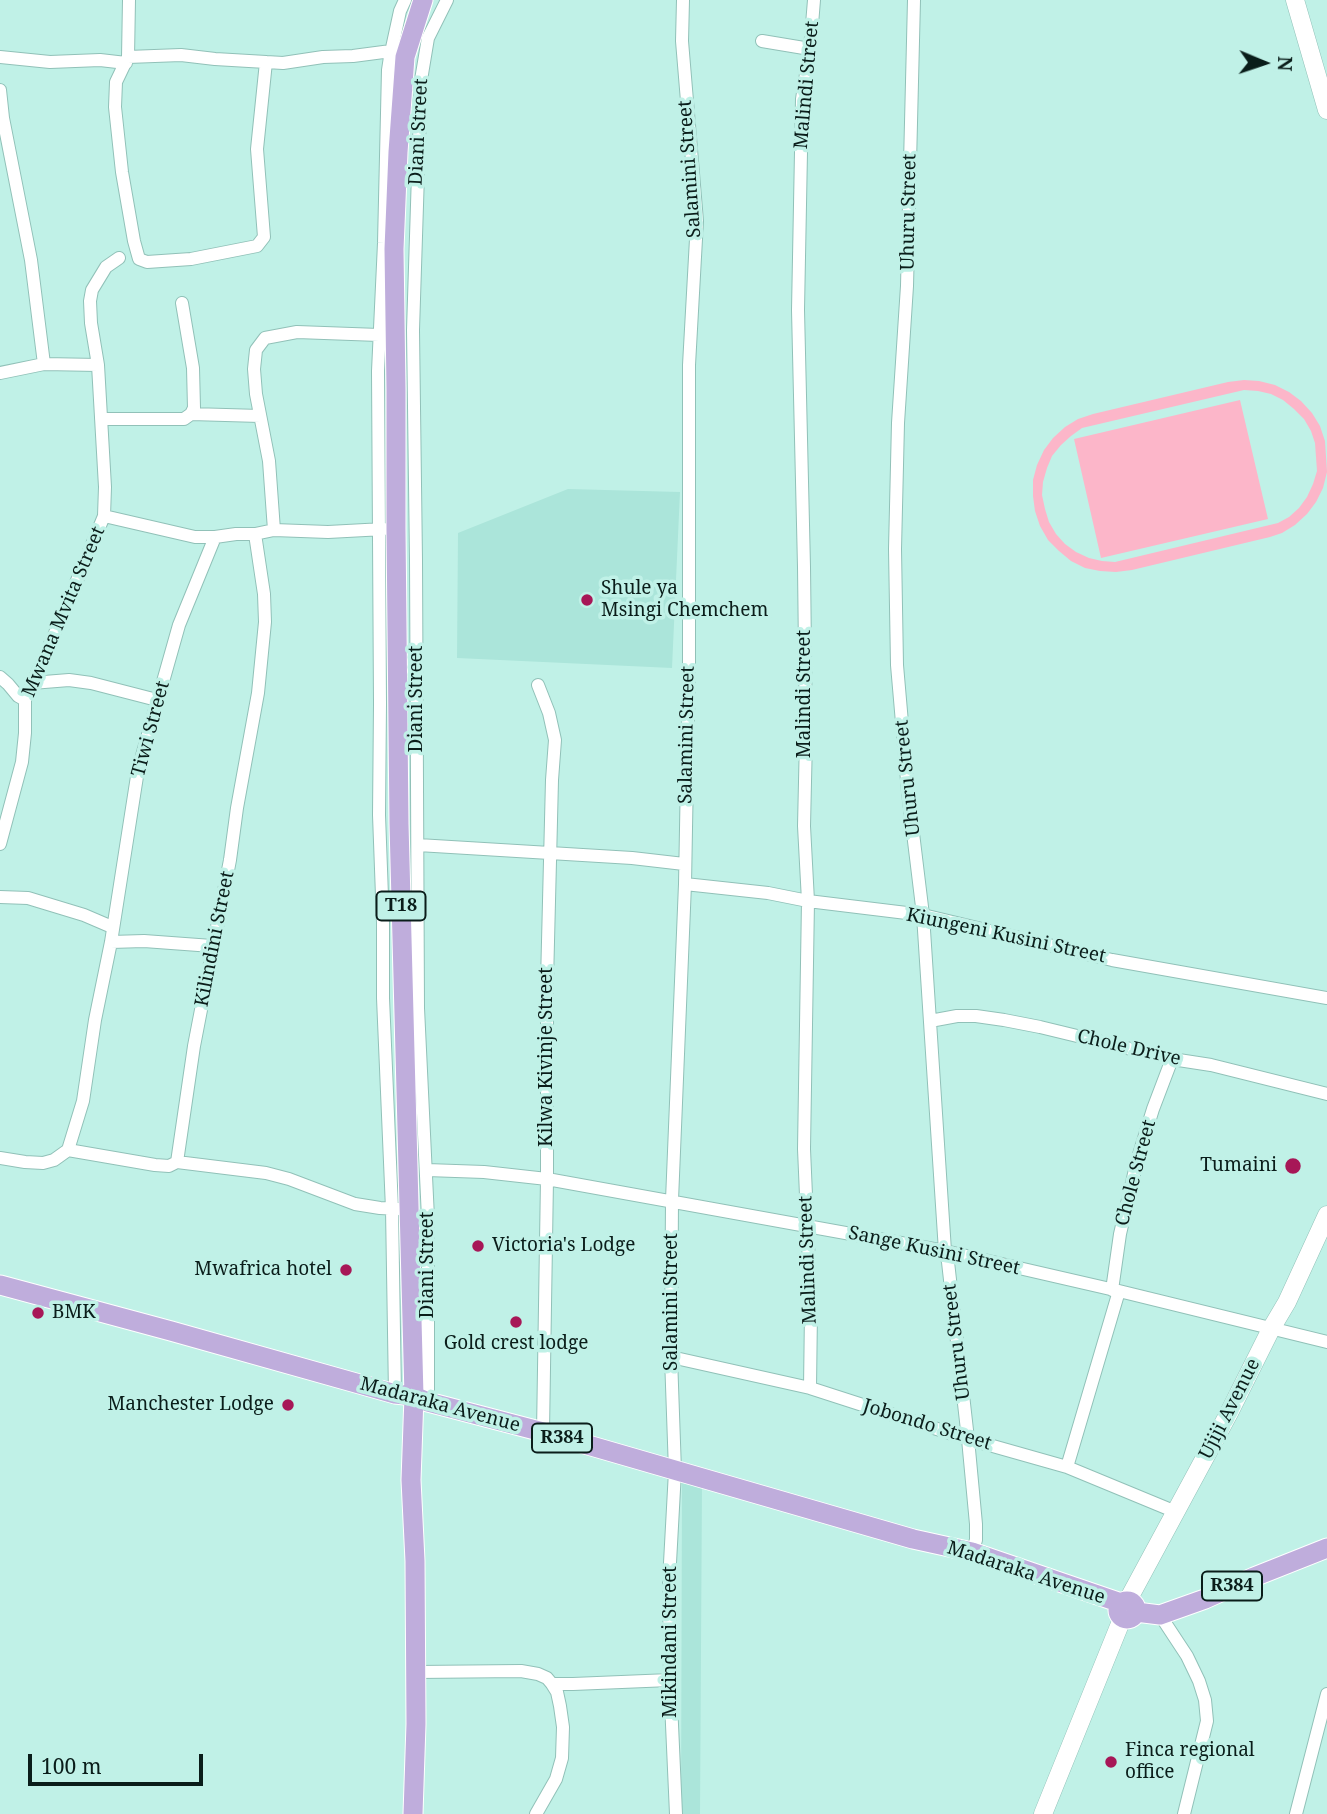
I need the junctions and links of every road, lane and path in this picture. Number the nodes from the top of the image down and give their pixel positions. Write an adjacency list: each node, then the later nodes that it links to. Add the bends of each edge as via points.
1 (129, 0): 13 (street)
2 (405, 0): 11 (street)
3 (423, 0): 11 (main road, T18)
4 (447, 0): 38 (street, Diani Street, via 428,38 423,61 415,230)
5 (683, 0): 40 (street, Salamini Street, via 682,54 697,221 689,365)
6 (814, 0): 10 (street, Malindi Street)
7 (914, 0): 44 (street, Uhuru Street, via 895,549 897,665)
8 (1295, 0): 15 (main road)
9 (762, 41): 10 (street)
10 (810, 49): 43 (street, Malindi Street, via 802,99 798,310)
11 (395, 55): 14 (street); 20 (street); 28 (main road, T18, via 396,389)
12 (0, 57): 13 (street, via 50,62)
13 (127, 60): 14 (street, via 181,55); 14 (street, via 118,74 115,94 122,172 139,259 147,262 246,249 257,246 264,237 257,149)
14 (266, 62)
15 (1324, 86): 17 (main road)
16 (0, 90): 21 (street, via 31,260)
17 (1327, 110)
18 (119, 258): 22 (street, Mwana Mvita Street, via 106,267 92,290 90,309)
19 (182, 303): 24 (street, via 193,368)
20 (379, 335): 25 (street, via 298,332 265,338 256,350 254,369); 28 (street)
21 (44, 363): 22 (street); 23 (street)
22 (98, 365): 26 (street, Mwana Mvita Street)
23 (0, 373)
24 (191, 414): 25 (street); 26 (street, via 184,419)
25 (260, 416): 29 (street)
26 (101, 419): 27 (street, Mwana Mvita Street)
27 (104, 516): 31 (street, via 195,537); 33 (street, Mwana Mvita Street)
28 (387, 529): 29 (street); 58 (main road, T18, via 404,1062)
29 (274, 530): 30 (street)
30 (255, 534): 31 (street); 47 (street, Kilindini Street, via 264,594 262,655)
31 (215, 537): 36 (street, Tiwi Street)
32 (0, 677): 35 (street)
33 (32, 683): 35 (street, Mwana Mvita Street); 36 (street, via 69,680)
34 (538, 685): 39 (street, Kilwa Kivinje Street, via 555,740)
35 (25, 700): 37 (street, Mwana Mvita Street, via 22,762)
36 (157, 700): 45 (street, Tiwi Street, via 138,770)
37 (0, 844)
38 (418, 845): 39 (street); 55 (street, Diani Street, via 418,1007)
39 (551, 853): 40 (street); 56 (street, Kilwa Kivinje Street)
40 (684, 864): 41 (street, Salamini Street)
41 (685, 884): 43 (street, Kiungeni Kusini Street); 57 (street, Salamini Street)
42 (0, 897): 45 (street, via 28,898)
43 (808, 901): 44 (street, Kiungeni Kusini Street); 60 (street, Malindi Street, via 804,1149)
44 (923, 915): 48 (street, Kiungeni Kusini Street, via 1112,960); 49 (street, Uhuru Street)
45 (112, 927): 46 (street, Tiwi Street)
46 (111, 942): 47 (street); 52 (street, Tiwi Street, via 83,1101)
47 (212, 946): 54 (street, Kilindini Street)
48 (1327, 998)
49 (930, 1021): 50 (street, Chole Drive, via 976,1016); 61 (street, Uhuru Street)
50 (1171, 1059): 51 (street, Chole Drive); 63 (street, Chole Street, via 1120,1234)
51 (1327, 1094)
52 (68, 1150): 53 (street, via 43,1163); 54 (street, via 155,1166)
53 (0, 1158)
54 (177, 1162): 58 (street, via 266,1173 355,1204)
55 (427, 1170): 56 (street, Sange Kusini Street); 68 (street, Diani Street, via 428,1218)
56 (547, 1179): 57 (street, Sange Kusini Street); 69 (street, Kilwa Kivinje Street)
57 (672, 1200): 60 (street, Sange Kusini Street); 66 (street, Salamini Street)
58 (400, 1209): 68 (main road, T18)
59 (1327, 1215): 64 (main road, Ujiji Avenue)
60 (808, 1225): 61 (street, Sange Kusini Street); 67 (street, Malindi Street)
61 (945, 1251): 63 (street, Sange Kusini Street); 70 (street, Uhuru Street)
62 (0, 1285): 68 (main road, Madaraka Avenue / R384)
63 (1115, 1290): 64 (street, Sange Kusini Street); 71 (street, Chole Street)
64 (1271, 1329): 65 (street, Sange Kusini Street); 73 (main road, Ujiji Avenue)
65 (1327, 1342)
66 (671, 1357): 67 (street, Jobondo Street); 72 (street, Salamini Street)
67 (810, 1388): 70 (street, Jobondo Street)
68 (412, 1397): 69 (main road, Madaraka Avenue / R384); 78 (main road, T18)
69 (543, 1433): 72 (main road, Madaraka Avenue / R384)
70 (968, 1439): 71 (street, Jobondo Street); 75 (street, Uhuru Street, via 976,1524)
71 (1067, 1467): 73 (street, Jobondo Street)
72 (675, 1471): 75 (main road, Madaraka Avenue / R384); 79 (street, Mikindani Street)
73 (1176, 1512): 76 (main road, Ujiji Avenue)
74 (1327, 1548): 77 (main road, Madaraka Avenue / R384)
75 (972, 1552): 76 (main road, Madaraka Avenue / R384)
76 (1127, 1608): 77 (main road, Madaraka Avenue / R384); 85 (main road, Ujiji Avenue)
77 (1160, 1615): 86 (street, via 1187,1656 1205,1700 1207,1721)
78 (416, 1672): 80 (street, via 521,1671 538,1674); 82 (main road, T18)
79 (670, 1680): 80 (street); 84 (street, Mikindani Street)
80 (552, 1684): 83 (street, via 563,1727 562,1758)
81 (1327, 1694): 87 (street)
82 (413, 1814)
83 (536, 1814)
84 (676, 1814)
85 (1043, 1814)
86 (1184, 1814)
87 (1296, 1814)

